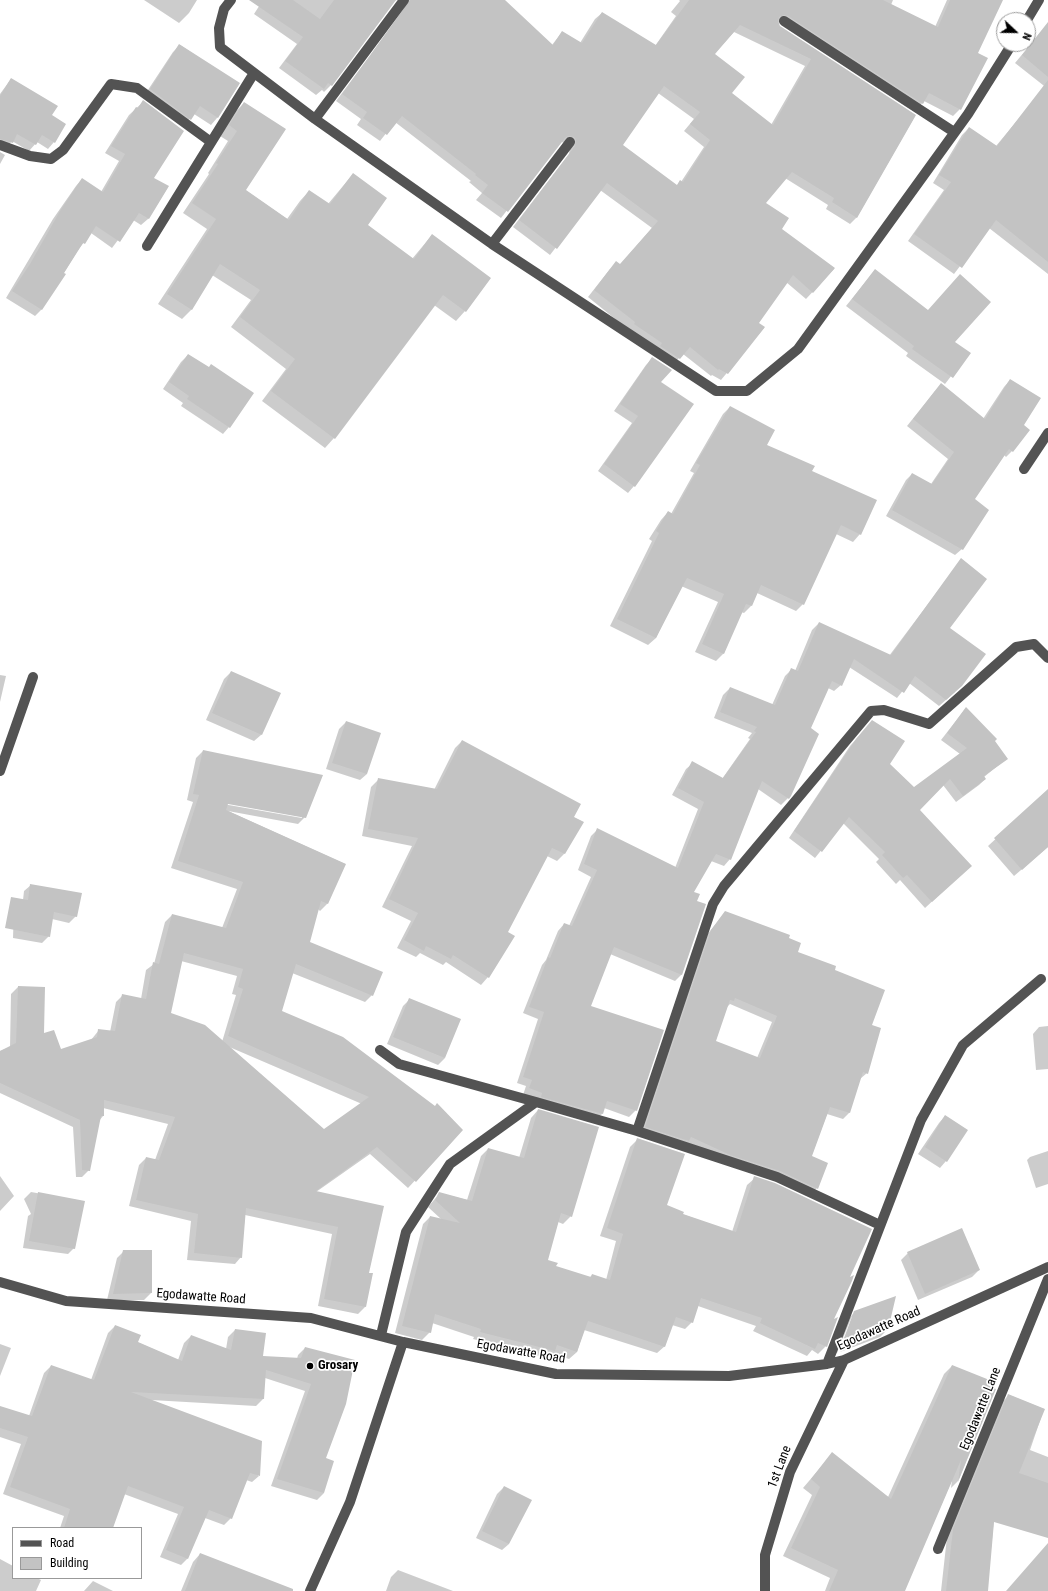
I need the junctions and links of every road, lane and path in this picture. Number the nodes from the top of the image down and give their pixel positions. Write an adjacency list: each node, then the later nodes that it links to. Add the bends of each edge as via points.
1 (231, 0): 7 (street, via 224,9 219,28 220,47)
2 (404, 0): 8 (street)
3 (1039, 0): 4 (street)
4 (1032, 12)
5 (784, 20): 9 (street)
6 (1007, 52): 9 (street)
7 (254, 73): 8 (street); 10 (street)
8 (315, 119): 13 (street)
9 (954, 132): 13 (street, via 798,349 747,391 716,391)
10 (212, 142): 12 (street, via 137,88 111,84 63,150 52,159 30,156); 14 (street)
11 (570, 142): 13 (street)
12 (0, 145)
13 (492, 244)
14 (147, 246)
15 (1048, 433): 16 (street)
16 (1024, 468)
17 (1048, 658): 23 (street, via 1034,644 1016,646 929,724 884,710 871,711 724,886 713,904)
18 (33, 676): 19 (street)
19 (0, 771)
20 (1041, 979): 24 (street, via 963,1045 921,1120)
21 (380, 1050): 22 (street, via 398,1064)
22 (536, 1102): 23 (street); 28 (street, via 450,1164 406,1232)
23 (637, 1131): 24 (street, via 777,1177)
24 (880, 1225): 31 (street)
25 (1048, 1267): 30 (street, Egodawatte Road)
26 (1048, 1279): 32 (street, Egodawatte Lane)
27 (0, 1282): 28 (street, Egodawatte Road, via 66,1301 311,1318)
28 (381, 1335): 29 (street, Egodawatte Road)
29 (403, 1342): 31 (street, Egodawatte Road, via 556,1374 729,1376); 33 (street, via 350,1502)
30 (844, 1360): 31 (street, Egodawatte Road); 34 (street, 1st Lane, via 790,1472 765,1555)
31 (827, 1364)
32 (938, 1549)
33 (310, 1591)
34 (765, 1591)

